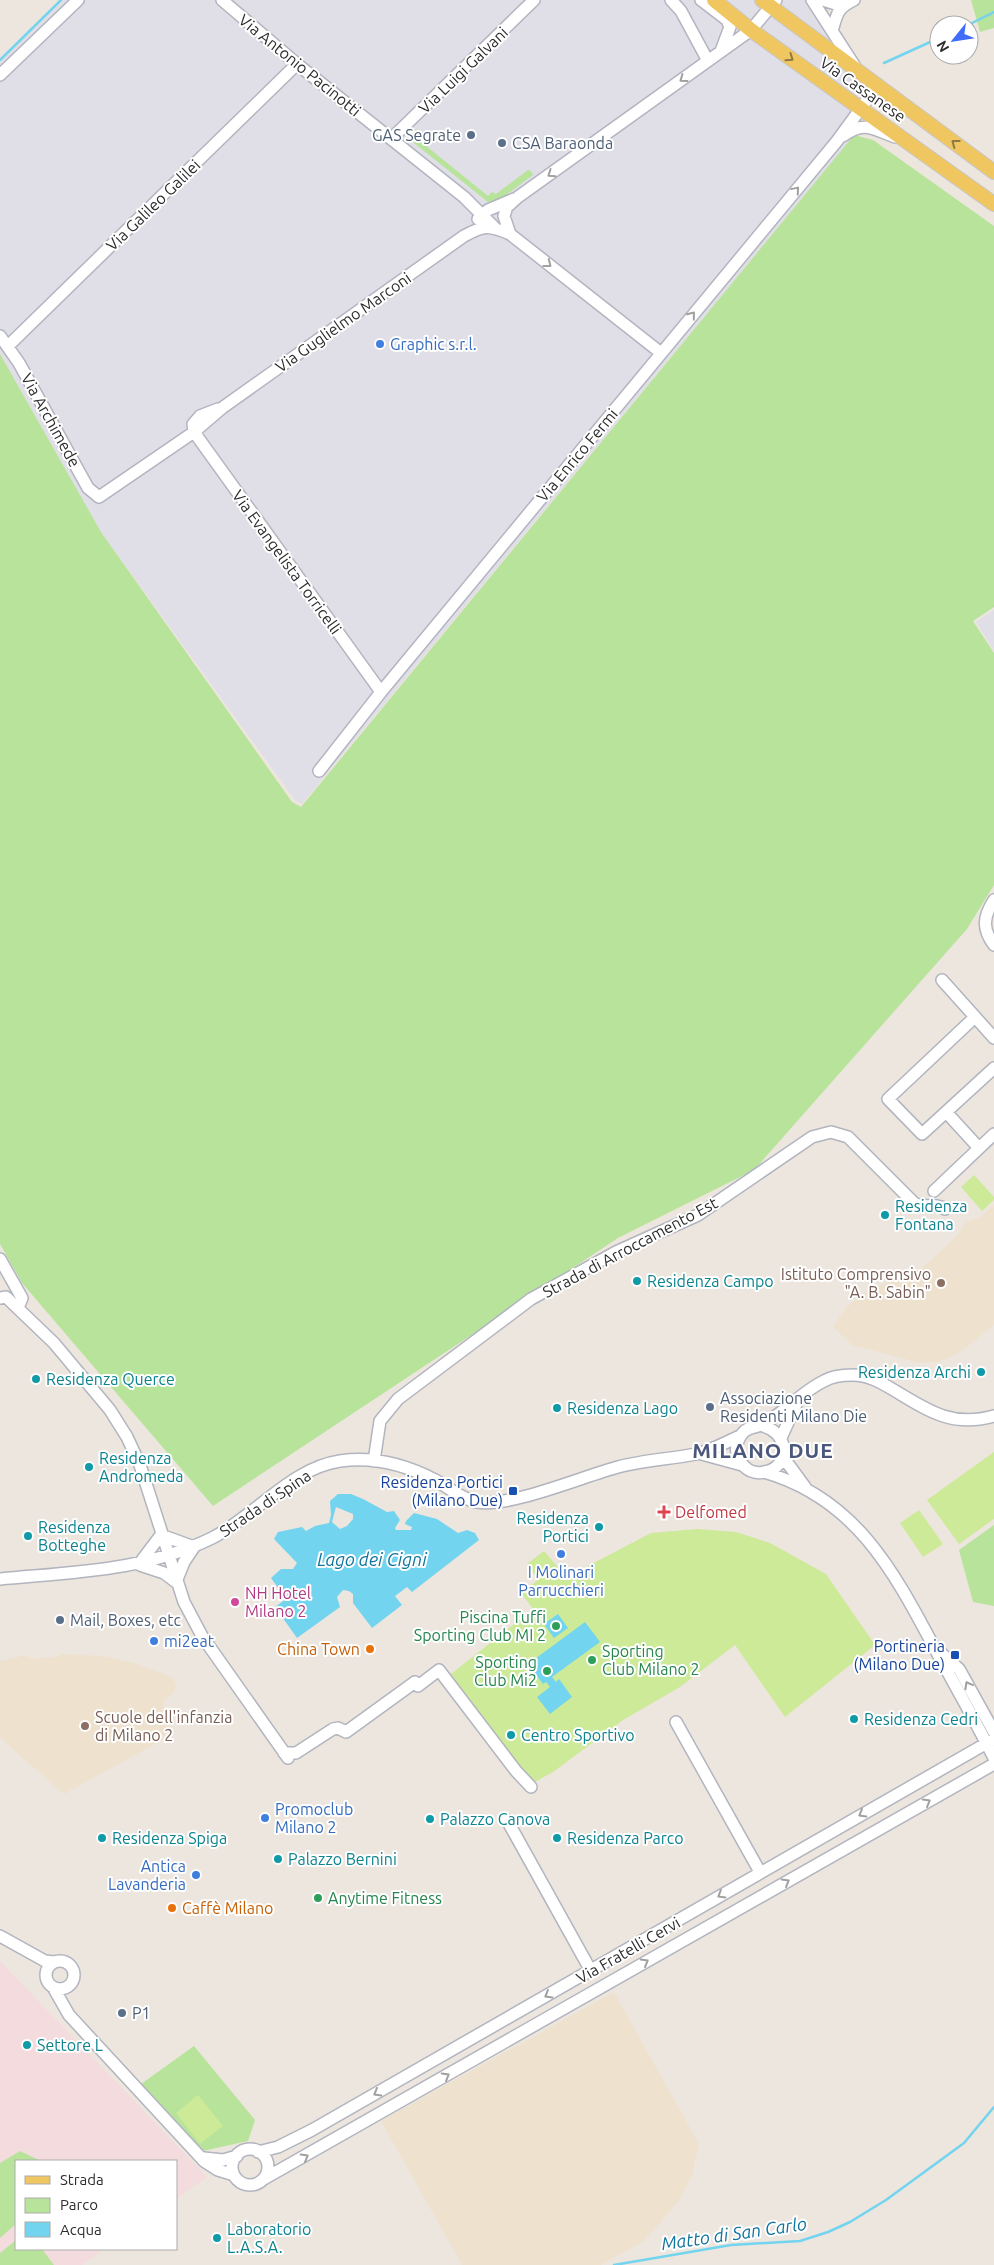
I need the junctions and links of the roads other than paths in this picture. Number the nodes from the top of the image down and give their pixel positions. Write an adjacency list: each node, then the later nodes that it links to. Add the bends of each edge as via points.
1 (78, 0): 18 (street)
2 (222, 0): 16 (street, Via Antonio Pacinotti)
3 (534, 0): 21 (street, Via Luigi Galvani)
4 (671, 0): 15 (street, via 681,11)
5 (701, 0): 14 (street, via 730,27)
6 (714, 0): 12 (main road, Via Cassanese)
7 (812, 0): 13 (street)
8 (823, 0): 11 (street)
9 (854, 0): 11 (street)
10 (769, 2): 12 (street, Via Guglielmo Marconi); 17 (main road, Via Cassanese)
11 (842, 6): 13 (street)
12 (751, 30): 14 (street, Via Guglielmo Marconi); 20 (main road, Via Cassanese, one-way to 20)
13 (832, 31): 17 (street)
14 (720, 52): 15 (street, Via Guglielmo Marconi)
15 (708, 61): 25 (street, Via Guglielmo Marconi, one-way to 25)
16 (297, 64): 21 (street, Via Antonio Pacinotti); 32 (street, Via Galileo Galilei)
17 (858, 70): 19 (main road, Via Cassanese)
18 (0, 75)
19 (878, 85): 20 (street, Via Enrico Fermi); 24 (main road, Via Cassanese, one-way to 19)
20 (861, 108): 22 (street, Via Enrico Fermi); 23 (main road, Via Cassanese)
21 (391, 139): 27 (street, Via Antonio Pacinotti)
22 (837, 140): 23 (street, Via Enrico Fermi, via 854,129 868,127); 33 (street, Via Enrico Fermi, one-way to 22)
23 (906, 140): 26 (main road, Via Cassanese)
24 (994, 172)
25 (518, 197): 27 (street, Via Guglielmo Marconi); 29 (street, Via Guglielmo Marconi, via 507,207 504,216)
26 (994, 204)
27 (482, 214): 28 (street, Via Antonio Pacinotti); 30 (street, Via Guglielmo Marconi)
28 (494, 227): 29 (street); 30 (street, Via Guglielmo Marconi, via 478,228)
29 (510, 234): 33 (street, one-way to 33)
30 (464, 236): 34 (street, Via Guglielmo Marconi, via 222,408)
31 (0, 336): 32 (street, Via Archimede)
32 (8, 346): 35 (street, Via Archimede, via 88,488 99,497)
33 (661, 353): 36 (street, Via Enrico Fermi)
34 (194, 432): 35 (street, Via Guglielmo Marconi); 36 (street, Via Evangelista Torricelli)
35 (104, 495)
36 (381, 692): 37 (street, Via Enrico Fermi)
37 (319, 771)
38 (994, 900): 39 (street, via 984,924)
39 (994, 945)
40 (942, 980): 41 (street)
41 (975, 1018): 42 (street); 44 (street, via 888,1098 922,1134)
42 (994, 1038)
43 (994, 1068): 44 (street)
44 (946, 1112): 46 (street)
45 (994, 1134): 46 (street)
46 (979, 1148): 47 (street)
47 (934, 1191)
48 (945, 1209): 59 (street, Strada di Arroccamento Est, via 914,1203 848,1137 831,1132 812,1137 698,1215 616,1252 531,1299 398,1400 380,1421)
49 (0, 1259): 51 (street, via 22,1298)
50 (0, 1298): 51 (street, via 6,1296)
51 (18, 1308): 63 (street, via 54,1343 110,1410 136,1455)
52 (798, 1400): 53 (street, via 825,1380 854,1375 877,1380 944,1418 973,1420); 54 (street); 56 (street)
53 (994, 1416)
54 (758, 1425): 55 (street, via 745,1430); 56 (street, via 767,1426)
55 (740, 1436): 57 (street); 60 (street, via 737,1454)
56 (781, 1438): 58 (street)
57 (698, 1453): 59 (street, Strada di Spina, via 619,1466 493,1503 466,1499 400,1464); 60 (street)
58 (783, 1457): 61 (street, via 774,1469); 62 (street)
59 (374, 1461): 64 (street, Strada di Spina, via 341,1461 312,1471 277,1492 225,1531)
60 (742, 1465): 61 (street, via 752,1472)
61 (764, 1472): 62 (street)
62 (806, 1489): 69 (street, via 852,1523 881,1555)
63 (161, 1535): 64 (street); 65 (street); 66 (street)
64 (194, 1546): 65 (street, Strada di Spina); 68 (street)
65 (168, 1556): 66 (street, Strada di Spina); 68 (street)
66 (139, 1564): 67 (street, Strada di Spina); 68 (street, via 164,1573)
67 (0, 1578)
68 (176, 1582): 75 (street, via 202,1636 286,1755 296,1753 333,1729 346,1732 415,1682 418,1686 439,1670)
69 (934, 1647): 71 (street, one-way to 69, via 959,1669); 72 (street)
70 (676, 1722): 77 (street)
71 (994, 1732)
72 (990, 1741): 73 (street); 77 (street, Via Fratelli Cervi, one-way to 77)
73 (994, 1758)
74 (994, 1764): 85 (street, Via Fratelli Cervi, one-way to 74)
75 (531, 1787)
76 (508, 1820): 81 (street)
77 (760, 1872): 81 (street, Via Fratelli Cervi, one-way to 81)
78 (0, 1936): 79 (street)
79 (40, 1958): 80 (street); 82 (street)
80 (55, 1962): 82 (street); 83 (street, via 65,1962 73,1970 74,1978)
81 (591, 1971): 85 (street, via 588,1979 592,1988); 87 (street, Via Fratelli Cervi, one-way to 87, via 312,2130 278,2147)
82 (46, 1972): 84 (street)
83 (68, 1987): 84 (street); 86 (street, via 64,1993)
84 (53, 1988): 86 (street)
85 (600, 1988): 91 (street, Via Fratelli Cervi, one-way to 85)
86 (64, 2006): 89 (street)
87 (258, 2152): 88 (street, via 244,2151); 91 (street, via 268,2167)
88 (237, 2156): 89 (street, via 223,2160); 90 (street, via 232,2165)
89 (202, 2158): 90 (street, via 216,2169)
90 (234, 2175): 91 (street, via 248,2185)
91 (262, 2180)

